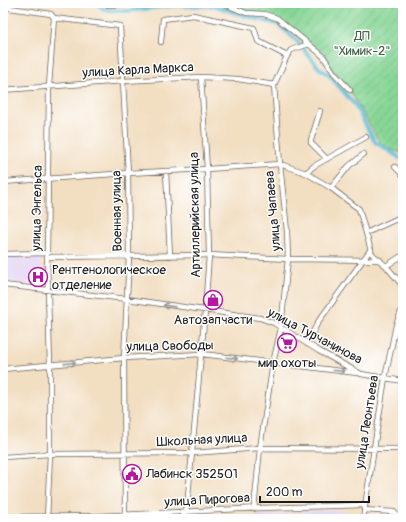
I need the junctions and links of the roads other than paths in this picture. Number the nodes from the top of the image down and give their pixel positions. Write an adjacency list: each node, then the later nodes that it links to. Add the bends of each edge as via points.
1 (105, 3): 2 (street)
2 (152, 3)
3 (222, 3): 7 (street, via 246,13 277,18)
4 (3, 7): 5 (street, via 51,14)
5 (54, 18): 10 (street, Военная улица, via 120,26); 12 (street, улица Энгельса)
6 (161, 42): 8 (street, via 163,19 193,15 254,28 258,41)
7 (309, 44): 8 (street, via 292,50); 14 (street, via 323,56)
8 (287, 56): 11 (street, улица Чапаева)
9 (201, 77): 10 (street, улица Карла Маркса); 11 (street, улица Карла Маркса, via 238,79); 21 (street, Артиллерийская улица)
10 (123, 81): 12 (street, улица Карла Маркса); 23 (street, Военная улица)
11 (274, 85): 19 (street, улица Чапаева)
12 (49, 86): 13 (street, улица Карла Маркса); 26 (street, улица Энгельса)
13 (3, 90)
14 (350, 90)
15 (320, 111): 18 (street, via 311,143)
16 (366, 136): 18 (street)
17 (364, 154): 28 (street, via 349,166)
18 (327, 159): 24 (street)
19 (280, 164): 21 (street); 24 (street); 38 (street, улица Чапаева)
20 (395, 167): 25 (street)
21 (207, 169): 22 (street); 34 (street, Артиллерийская улица)
22 (166, 171): 23 (street); 37 (street)
23 (128, 173): 26 (street); 36 (street, Военная улица)
24 (306, 173): 28 (street)
25 (403, 175)
26 (48, 178): 27 (street); 33 (street, улица Энгельса)
27 (3, 182)
28 (331, 188): 30 (street, via 359,209)
29 (403, 216): 30 (street)
30 (366, 233): 31 (street)
31 (371, 248): 39 (street); 40 (street, via 372,254)
32 (3, 254): 33 (street)
33 (47, 255): 36 (street); 44 (street, улица Энгельса)
34 (209, 255): 37 (street); 38 (street); 47 (street, Артиллерийская улица)
35 (403, 255): 41 (street)
36 (129, 256): 37 (street); 45 (street, Военная улица)
37 (170, 256)
38 (288, 259): 39 (street); 48 (street, улица Чапаева)
39 (363, 260): 40 (street); 49 (street, via 318,322)
40 (380, 260): 41 (street)
41 (386, 266): 43 (street)
42 (3, 285): 44 (street, улица Турчанинова)
43 (403, 286)
44 (47, 290): 45 (street, улица Турчанинова); 53 (street, улица Энгельса)
45 (127, 299): 47 (street, улица Турчанинова, one-way to 45); 51 (street, Военная улица)
46 (403, 306): 56 (street, улица Леонтьева, via 396,325)
47 (206, 311): 48 (street, улица Турчанинова, via 260,318); 50 (street, Артиллерийская улица)
48 (281, 328): 49 (street, улица Турчанинова); 52 (street, улица Чапаева)
49 (307, 344): 55 (street, улица Турчанинова)
50 (202, 354): 51 (street, улица Свободы); 52 (street, улица Свободы, one-way to 52); 61 (street, Артиллерийская улица)
51 (124, 358): 53 (street, улица Свободы, one-way to 51); 63 (street, Военная улица)
52 (273, 363): 55 (street, улица Свободы, one-way to 55); 58 (street, улица Чапаева)
53 (50, 365): 54 (street, улица Свободы); 62 (street, улица Энгельса)
54 (3, 369)
55 (361, 374): 56 (street, улица Турчанинова)
56 (385, 378): 57 (street, улица Турчанинова); 59 (street, улица Леонтьева)
57 (403, 381)
58 (260, 448): 59 (street, Школьная улица); 61 (street, Школьная улица); 66 (street, улица Чапаева)
59 (373, 448): 60 (street, Школьная улица); 65 (street, улица Леонтьева)
60 (403, 449)
61 (192, 453): 63 (street, Школьная улица); 67 (street, Артиллерийская улица)
62 (50, 454): 63 (street, Школьная улица); 64 (street, Школьная улица); 70 (street, улица Энгельса)
63 (125, 454): 68 (street, Военная улица)
64 (3, 457)
65 (364, 508): 66 (street, улица Пирогова); 73 (street, улица Леонтьева); 74 (street, улица Пирогова, via 394,512)
66 (254, 509): 67 (street, улица Пирогова)
67 (185, 513): 68 (street, улица Пирогова); 72 (street, Артиллерийская улица)
68 (125, 515): 71 (street, улица Пирогова)
69 (3, 517): 70 (street, улица Пирогова)
70 (47, 518): 71 (street, улица Пирогова)
71 (99, 518)
72 (182, 519)
73 (363, 519)
74 (401, 519)

